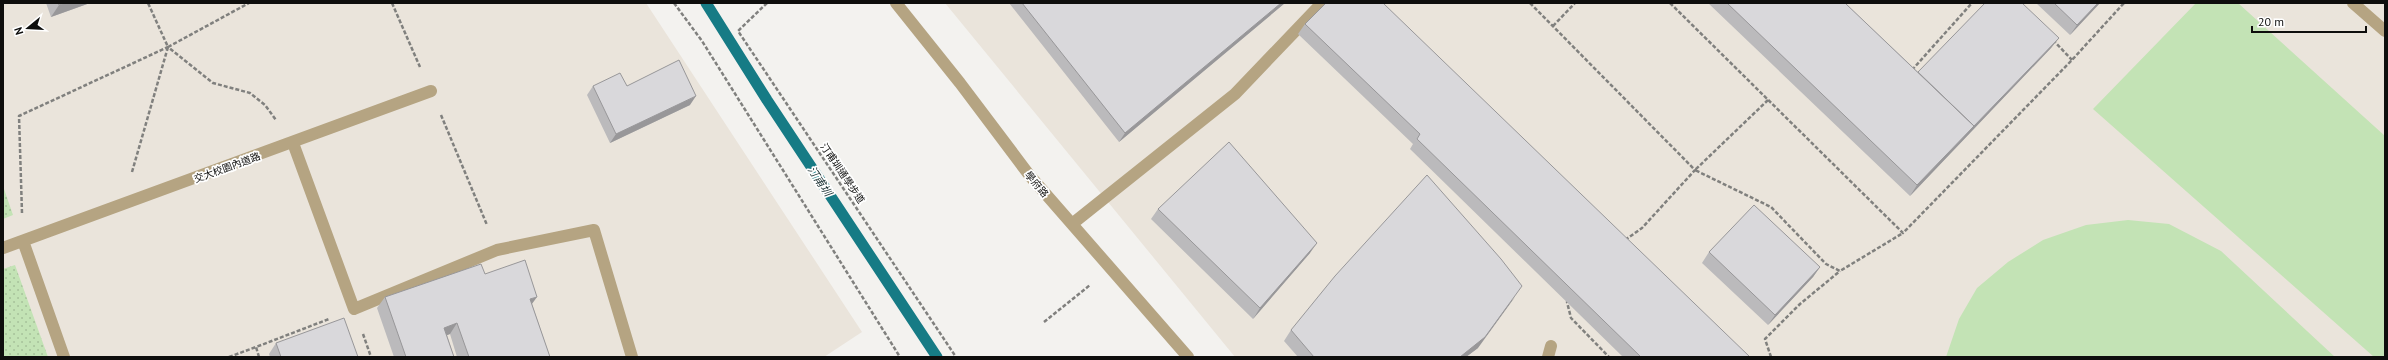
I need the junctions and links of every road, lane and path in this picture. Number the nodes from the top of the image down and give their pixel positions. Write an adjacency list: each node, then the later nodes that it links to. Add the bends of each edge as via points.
1 (148, 3): 17 (path)
2 (250, 3): 17 (path)
3 (392, 3): 20 (path)
4 (674, 3): 41 (path, via 702,42)
5 (767, 3): 42 (path, 汀甫圳通學步道, via 738,31)
6 (896, 3): 25 (street, 學府路, via 1030,176)
7 (1322, 3): 25 (street, via 1235,94)
8 (1530, 3): 14 (path)
9 (1575, 3): 14 (path)
10 (1670, 3): 21 (path)
11 (1972, 3): 19 (path)
12 (2124, 3): 18 (path)
13 (2353, 3): 15 (street)
14 (1553, 26): 23 (path)
15 (2385, 31)
16 (2050, 37): 18 (path)
17 (168, 47): 22 (path, via 212,83 250,93 265,105); 24 (path); 27 (path, via 20,116)
18 (2072, 60): 26 (path)
19 (1910, 72)
20 (431, 91): 22 (street, 交大校園內道路); 30 (path)
21 (1768, 100): 23 (path); 26 (path)
22 (293, 144): 24 (street, 交大校園內道路); 34 (street)
23 (1695, 170): 28 (path, via 1642,228); 32 (path, via 1771,207 1826,264)
24 (123, 205): 27 (street, 交大校園內道路)
25 (1072, 224): 31 (street, 學府路)
26 (1903, 233): 32 (path)
27 (23, 241): 29 (street, 交大校園內道路); 37 (street)
28 (1623, 241)
29 (3, 248)
30 (497, 250): 34 (street); 40 (street, via 594,230)
31 (1110, 268): 35 (path); 43 (street, 學府路)
32 (1840, 271): 45 (path, via 1800,304 1765,339)
33 (1572, 296): 44 (path, via 1567,302 1571,318)
34 (354, 309): 36 (path)
35 (1044, 322)
36 (256, 347): 38 (path); 39 (path)
37 (64, 357)
38 (229, 357)
39 (259, 357)
40 (632, 357)
41 (900, 357)
42 (956, 357)
43 (1188, 357)
44 (1609, 357)
45 (1771, 357)

